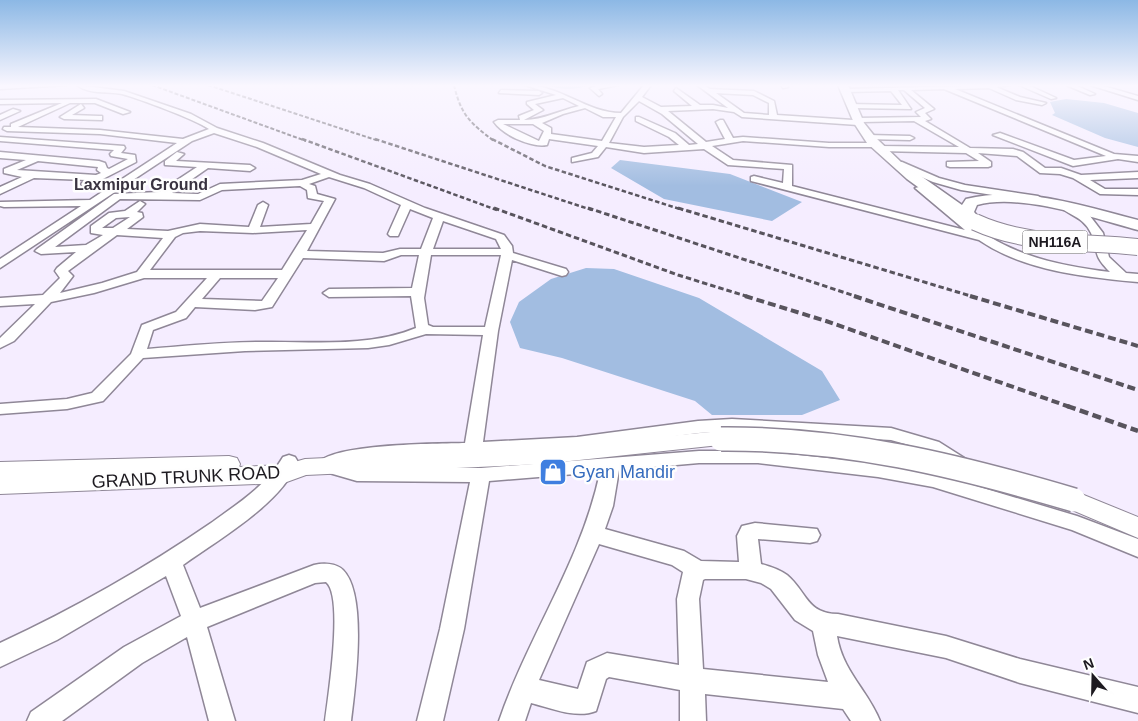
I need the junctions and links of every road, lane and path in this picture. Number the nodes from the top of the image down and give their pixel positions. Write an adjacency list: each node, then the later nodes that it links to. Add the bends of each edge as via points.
1 (31, 119): 17 (street)
2 (194, 119): 16 (street)
3 (519, 119): 12 (street)
4 (544, 119): 14 (street)
5 (619, 119): 24 (street)
6 (639, 119): 28 (street, via 672,135)
7 (672, 119): 26 (street)
8 (808, 119): 13 (street)
9 (927, 119): 11 (street)
10 (1023, 119): 32 (street)
11 (917, 120): 13 (street); 29 (street)
12 (514, 121): 14 (street); 19 (street, via 498,122 502,128 513,130 536,143 544,143)
13 (858, 121): 20 (highway, NH116A)
14 (535, 122): 19 (street, via 548,130)
15 (720, 122): 23 (street)
16 (214, 130): 25 (street); 45 (street)
17 (3, 131): 25 (street, via 100,132)
18 (997, 135): 35 (street, via 1068,162)
19 (547, 136): 24 (street)
20 (868, 137): 21 (street); 27 (highway, NH116A)
21 (910, 138)
22 (0, 139): 40 (street, via 112,146 122,148 115,155 133,158)
23 (730, 140): 26 (street); 27 (street)
24 (605, 143): 28 (street, via 644,150); 34 (street, via 590,157)
25 (181, 144): 38 (street, via 189,147 168,163); 42 (street)
26 (705, 146): 28 (street); 54 (street, via 733,164 787,166 790,168)
27 (878, 147): 29 (street); 36 (highway, NH116A)
28 (688, 148)
29 (971, 152): 37 (street, via 987,166); 48 (street, via 1016,152 1042,170)
30 (0, 155): 31 (street)
31 (39, 158): 40 (street, via 101,164 102,170); 41 (street)
32 (1119, 158): 33 (street); 35 (street)
33 (1138, 159)
34 (575, 160)
35 (1100, 160): 46 (street)
36 (897, 163): 51 (highway, NH116A); 66 (street, via 950,185 1026,196); 76 (street, via 897,170)
37 (950, 164)
38 (207, 166): 39 (street); 43 (street)
39 (250, 168)
40 (108, 171): 42 (street); 47 (street)
41 (3, 172): 44 (street)
42 (138, 173): 52 (street)
43 (195, 173): 53 (street, via 223,176 217,186); 57 (street)
44 (31, 174): 47 (street); 55 (street)
45 (329, 174): 50 (street); 63 (street)
46 (1138, 174): 48 (street)
47 (95, 178): 52 (street, via 86,184)
48 (1081, 178): 56 (street, via 1102,192)
49 (754, 180): 54 (street)
50 (303, 183): 53 (street); 71 (street, via 312,188 312,196 330,199)
51 (921, 183): 59 (highway, NH116A); 69 (highway, NH116A)
52 (117, 186): 60 (street)
53 (220, 188): 58 (street, via 200,197)
54 (786, 188): 76 (street)
55 (0, 192): 64 (street, via 14,195)
56 (1138, 192)
57 (162, 195): 58 (street); 61 (street, via 124,195)
58 (175, 197): 62 (street, via 164,204)
59 (990, 197): 66 (highway, NH116A, via 1028,200); 69 (highway, NH116A, via 969,203 966,210)
60 (92, 203): 64 (street); 80 (street)
61 (108, 203): 62 (street); 79 (street)
62 (140, 204): 67 (street)
63 (407, 204): 68 (street); 74 (street)
64 (2, 205)
65 (263, 205): 72 (street)
66 (1077, 211): 70 (highway, NH116A); 90 (street, via 1097,233 1103,258)
67 (128, 214): 73 (street, via 139,216); 73 (street, via 113,215 95,228 100,233)
68 (439, 216): 82 (street); 84 (street, via 500,238 506,246)
69 (972, 219): 78 (highway, NH116A, bridge, via 1017,238)
70 (1138, 225)
71 (315, 227): 72 (street); 83 (street)
72 (253, 230): 75 (street, via 196,226)
73 (114, 233): 75 (street); 77 (street)
74 (394, 234)
75 (169, 235): 87 (street)
76 (983, 237): 90 (street, via 1010,252 1067,268)
77 (89, 248): 79 (street); 94 (street, via 61,271 66,279)
78 (1138, 248)
79 (37, 250): 80 (street)
80 (20, 251): 81 (street); 85 (street)
81 (0, 252)
82 (426, 252): 83 (street, via 400,252 384,257); 84 (street); 92 (street)
83 (300, 254): 89 (street)
84 (506, 254): 86 (street); 98 (street)
85 (0, 264)
86 (562, 272)
87 (143, 274): 88 (street); 94 (street, via 78,295)
88 (216, 274): 89 (street); 96 (street)
89 (286, 274): 96 (street, via 270,300 262,306)
90 (1123, 277): 91 (street)
91 (1138, 278)
92 (417, 292): 93 (street); 97 (street, via 419,316)
93 (329, 293)
94 (44, 300): 95 (street); 99 (street)
95 (0, 302)
96 (192, 303): 100 (street, via 180,315 147,328)
97 (425, 329): 98 (street); 100 (street, via 394,340)
98 (491, 331): 102 (street)
99 (0, 344)
100 (138, 354): 101 (street, via 97,397 67,404)
101 (0, 409)
102 (473, 448): 104 (street, via 356,455); 108 (street, via 577,443 732,424 866,431 912,438 933,446 951,456)
103 (611, 465): 106 (street); 108 (street, via 699,456 758,456 878,470 933,480); 112 (street, via 603,506)
104 (301, 467): 105 (main road, GRAND TRUNK ROAD); 106 (street, via 357,474); 107 (main road, GRAND TRUNK ROAD); 109 (main road, bridge, via 542,456 721,439 782,439 826,442 877,451 996,478); 115 (street)
105 (0, 471)
106 (481, 475): 128 (street, via 467,563)
107 (0, 485)
108 (1005, 500): 114 (street)
109 (1074, 500): 110 (main road, via 1104,504); 111 (main road)
110 (1138, 516)
111 (1138, 528)
112 (593, 534): 117 (street, via 684,560); 122 (street)
113 (810, 535): 116 (street, via 749,532 750,565)
114 (1138, 548)
115 (171, 562): 118 (street); 120 (street, via 49,632)
116 (746, 570): 117 (street); 119 (street, via 779,582 803,613)
117 (698, 571): 121 (street, via 693,574 688,599)
118 (194, 621): 125 (street, via 133,655); 126 (street); 127 (street, via 314,574 326,572 335,576 341,585 345,604)
119 (827, 627): 123 (street, via 825,638 831,660); 124 (street, via 838,624 913,638 1020,671)
120 (0, 655)
121 (693, 680): 122 (street, via 607,665 596,671 589,698 583,703); 123 (street); 130 (street)
122 (523, 688): 129 (street)
123 (850, 697): 131 (street)
124 (1138, 700)
125 (40, 721)
126 (222, 721)
127 (338, 721)
128 (430, 721)
129 (512, 721)
130 (693, 721)
131 (867, 721)

